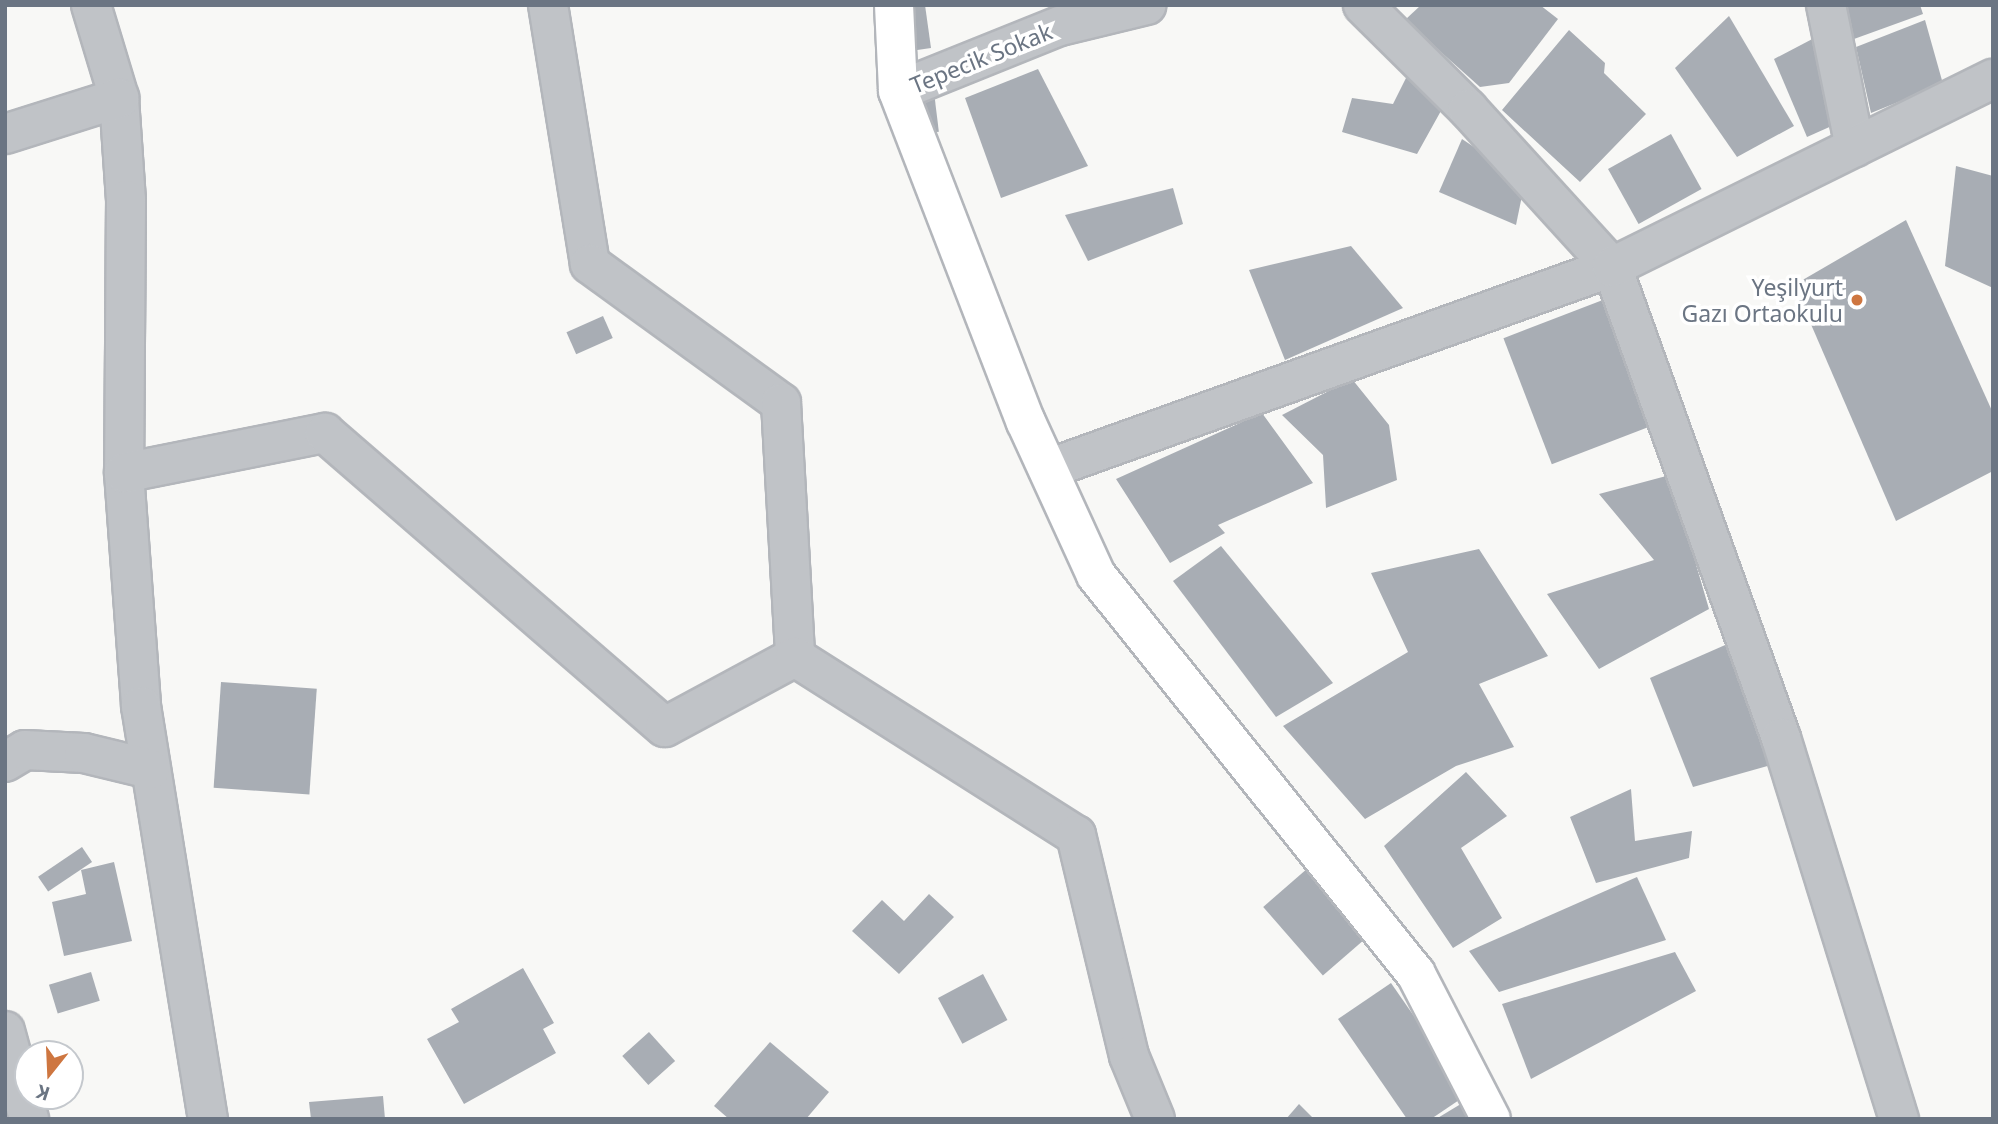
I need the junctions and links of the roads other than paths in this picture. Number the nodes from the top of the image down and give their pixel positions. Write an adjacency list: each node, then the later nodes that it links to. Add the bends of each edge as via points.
1 (91, 5): 9 (street)
2 (548, 5): 15 (street, via 590,264 780,403)
3 (894, 5): 8 (main road)
4 (1147, 5): 8 (street, Tepecik Sokak, via 1060,26)
5 (1363, 5): 12 (street, via 1468,109)
6 (1826, 5): 11 (street)
7 (1993, 79): 11 (street)
8 (898, 91): 13 (main road)
9 (119, 98): 10 (street); 14 (street, via 126,200)
10 (5, 134)
11 (1855, 147): 12 (street)
12 (1612, 267): 13 (street); 23 (street, via 1781,738)
13 (1048, 469): 22 (main road, via 1096,575 1416,974)
14 (124, 473): 15 (street, via 325,433 665,727); 17 (street)
15 (795, 657): 21 (street, via 1076,835 1129,1056)
16 (5, 762): 17 (street, via 25,750 84,753)
17 (150, 769): 20 (street)
18 (5, 1031): 19 (street)
19 (29, 1119)
20 (208, 1119)
21 (1155, 1119)
22 (1491, 1119)
23 (1899, 1119)

